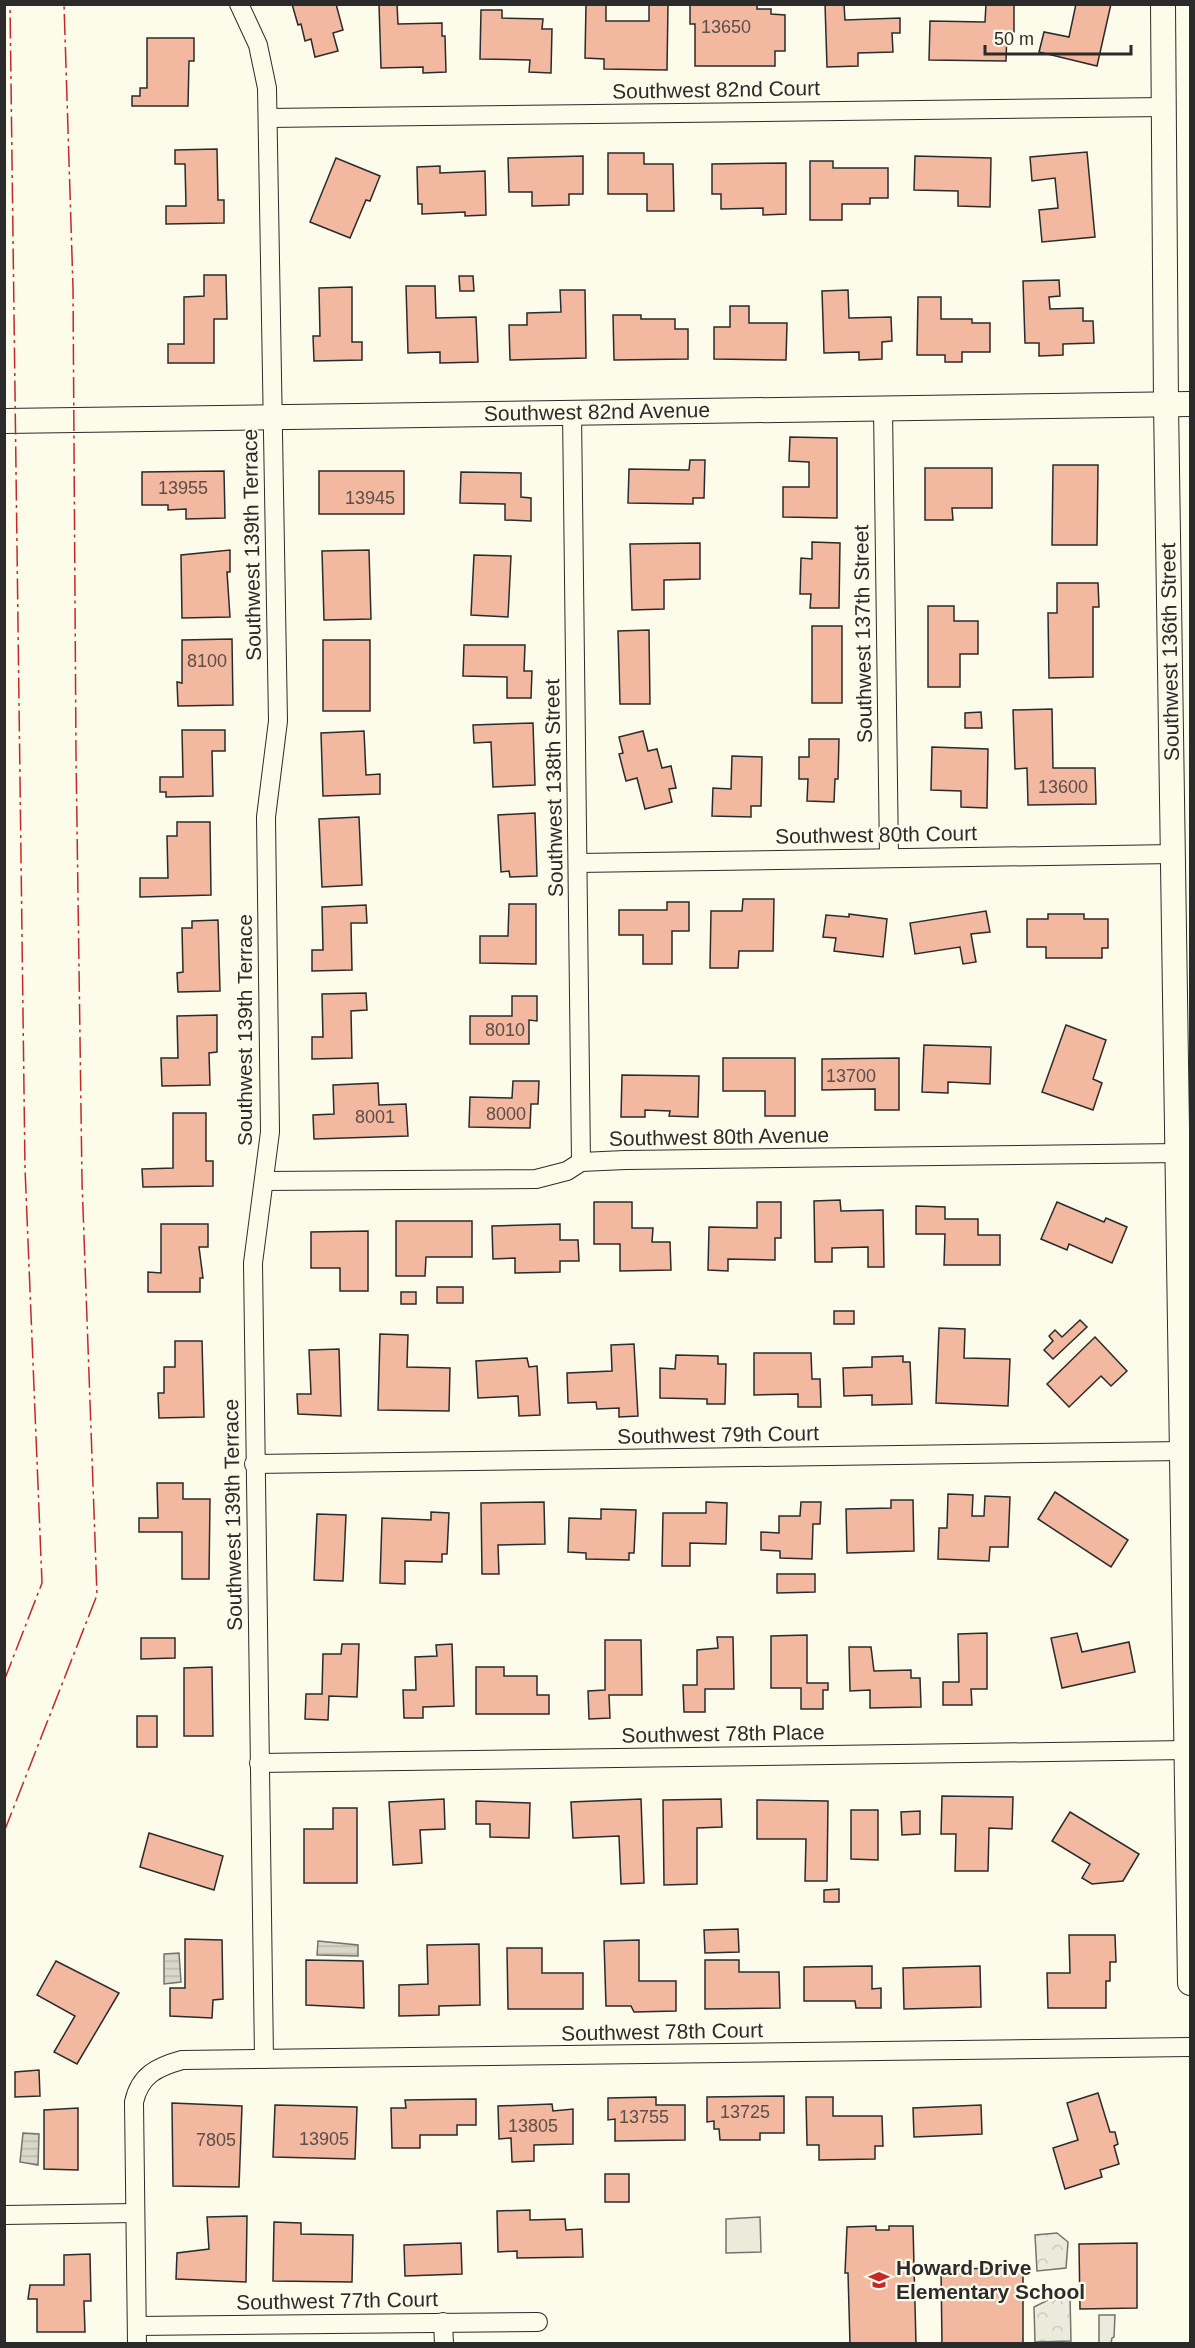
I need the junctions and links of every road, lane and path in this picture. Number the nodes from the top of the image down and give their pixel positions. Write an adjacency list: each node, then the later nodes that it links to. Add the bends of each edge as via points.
1 (239, 4): 4 (street, Southwest 139th Terrace, via 265,68)
2 (1163, 4): 3 (street, Southwest 136th Street)
3 (1164, 107): 4 (street, Southwest 82nd Court); 5 (street, Southwest 136th Street)
4 (268, 118): 9 (street, Southwest 139th Terrace)
5 (1166, 404): 6 (street, Southwest 82nd Avenue); 7 (street, Southwest 82nd Avenue); 11 (street, Southwest 136th Street)
6 (1191, 404)
7 (883, 409): 8 (street, Southwest 82nd Avenue); 12 (street, Southwest 137th Street)
8 (572, 412): 9 (street, Southwest 82nd Avenue); 13 (street, Southwest 138th Street)
9 (272, 417): 10 (street, Southwest 82nd Avenue); 17 (street, Southwest 139th Terrace, via 278,721 266,817 270,1132)
10 (4, 421)
11 (1174, 854): 12 (street, Southwest 80th Court); 14 (street, Southwest 136th Street)
12 (889, 857): 13 (street, Southwest 80th Court)
13 (578, 863): 16 (street, Southwest 138th Street)
14 (1183, 1002): 15 (street, Southwest 136th Street)
15 (1179, 1153): 16 (street, Southwest 80th Avenue); 18 (street, Southwest 136th Street)
16 (581, 1162): 17 (street, Southwest 80th Avenue, via 567,1171 536,1179)
17 (264, 1181): 19 (street, Southwest 139th Terrace, via 253,1263)
18 (1183, 1451): 19 (street, Southwest 79th Court); 20 (street, Southwest 136th Street)
19 (254, 1464): 22 (street, Southwest 139th Terrace)
20 (1188, 1599): 21 (street, Southwest 136th Street)
21 (1187, 1750): 22 (street, Southwest 78th Place); 23 (street, Southwest 136th Street)
22 (259, 1763): 25 (street, Southwest 139th Terrace)
23 (1191, 1983)
24 (1191, 2047): 25 (street, Southwest 78th Court)
25 (264, 2060): 26 (street, Southwest 78th Court, via 182,2060 156,2069 141,2082 132,2112)
26 (135, 2213): 27 (street); 30 (street)
27 (4, 2215)
28 (443, 2322): 29 (street, Southwest 77th Court); 30 (street, Southwest 77th Court); 31 (street)
29 (538, 2322)
30 (137, 2335)
31 (444, 2343)

